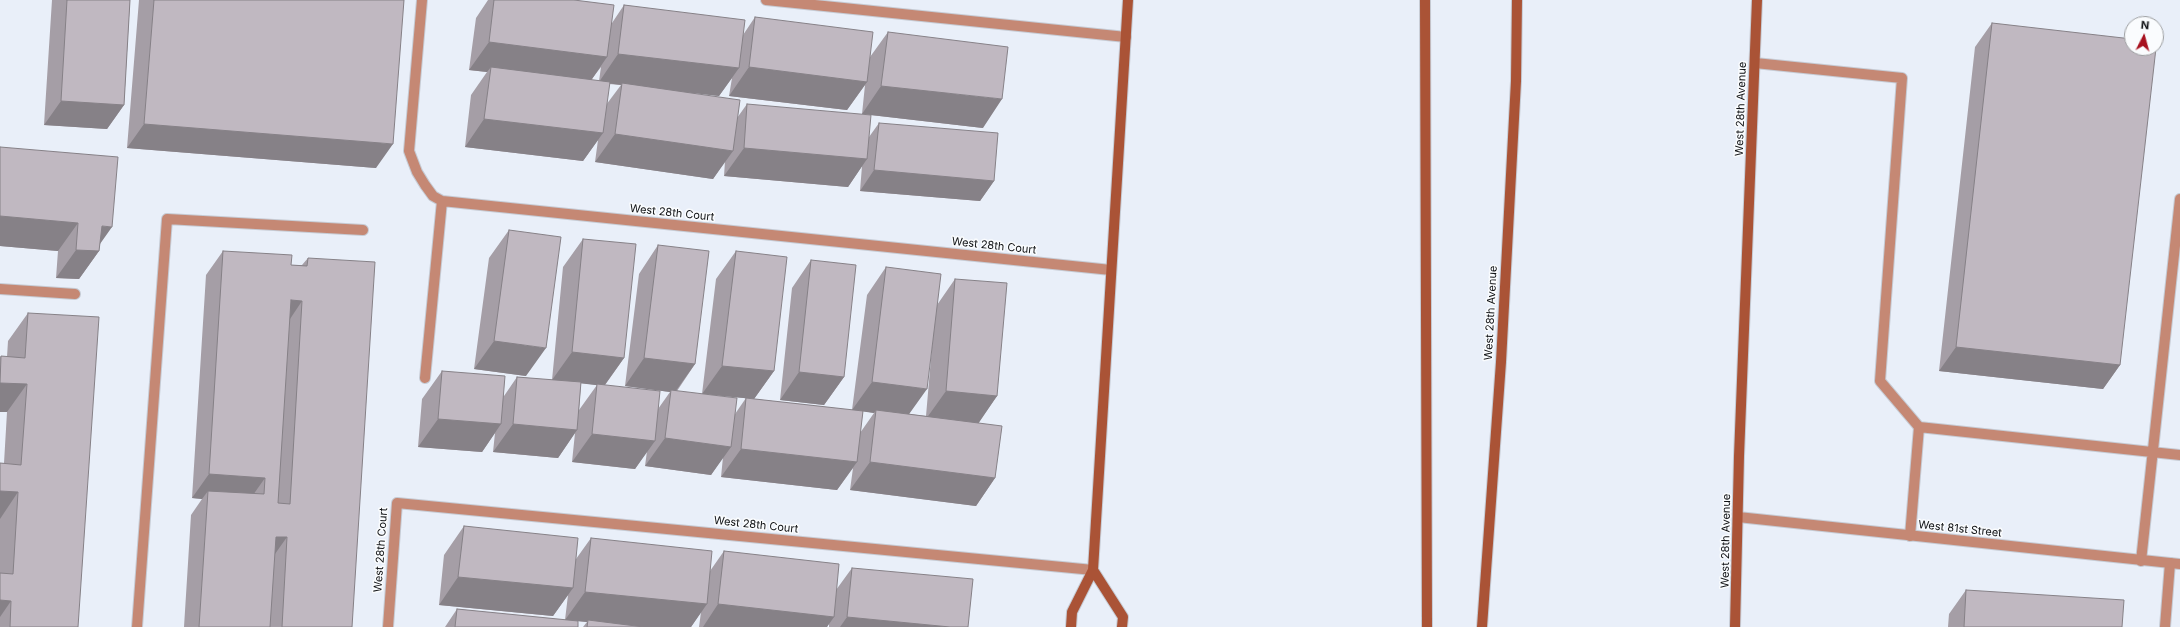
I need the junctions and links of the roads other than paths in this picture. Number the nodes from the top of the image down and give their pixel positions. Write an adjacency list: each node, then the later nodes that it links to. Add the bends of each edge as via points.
1 (422, 0): 10 (street, via 409,152 416,172 433,196)
2 (766, 0): 7 (street)
3 (1128, 0): 7 (street)
4 (1425, 0): 28 (street)
5 (1517, 0): 29 (street, West 28th Avenue, via 1516,81 1501,362)
6 (1757, 0): 8 (street, West 28th Avenue)
7 (1126, 37): 12 (street)
8 (1755, 63): 16 (street, via 1902,78 1880,382); 19 (street, West 28th Avenue)
9 (2180, 199): 17 (street)
10 (442, 201): 12 (street, West 28th Court); 15 (street)
11 (363, 230): 24 (street, via 167,219)
12 (1112, 270): 23 (street)
13 (0, 289): 14 (street)
14 (75, 294)
15 (426, 378)
16 (1919, 427): 17 (street); 20 (street)
17 (2152, 452): 18 (street); 21 (street)
18 (2180, 455)
19 (1738, 517): 20 (street, West 81st Street); 30 (street, West 28th Avenue)
20 (1910, 536): 21 (street, West 81st Street)
21 (2140, 561): 22 (street, West 81st Street)
22 (2175, 564): 31 (street)
23 (1093, 570): 25 (street, West 28th Court, via 397,503); 26 (street, via 1072,612); 27 (street, via 1123,617)
24 (136, 627)
25 (388, 627)
26 (1071, 627)
27 (1122, 627)
28 (1427, 627)
29 (1482, 627)
30 (1735, 627)
31 (2165, 627)

